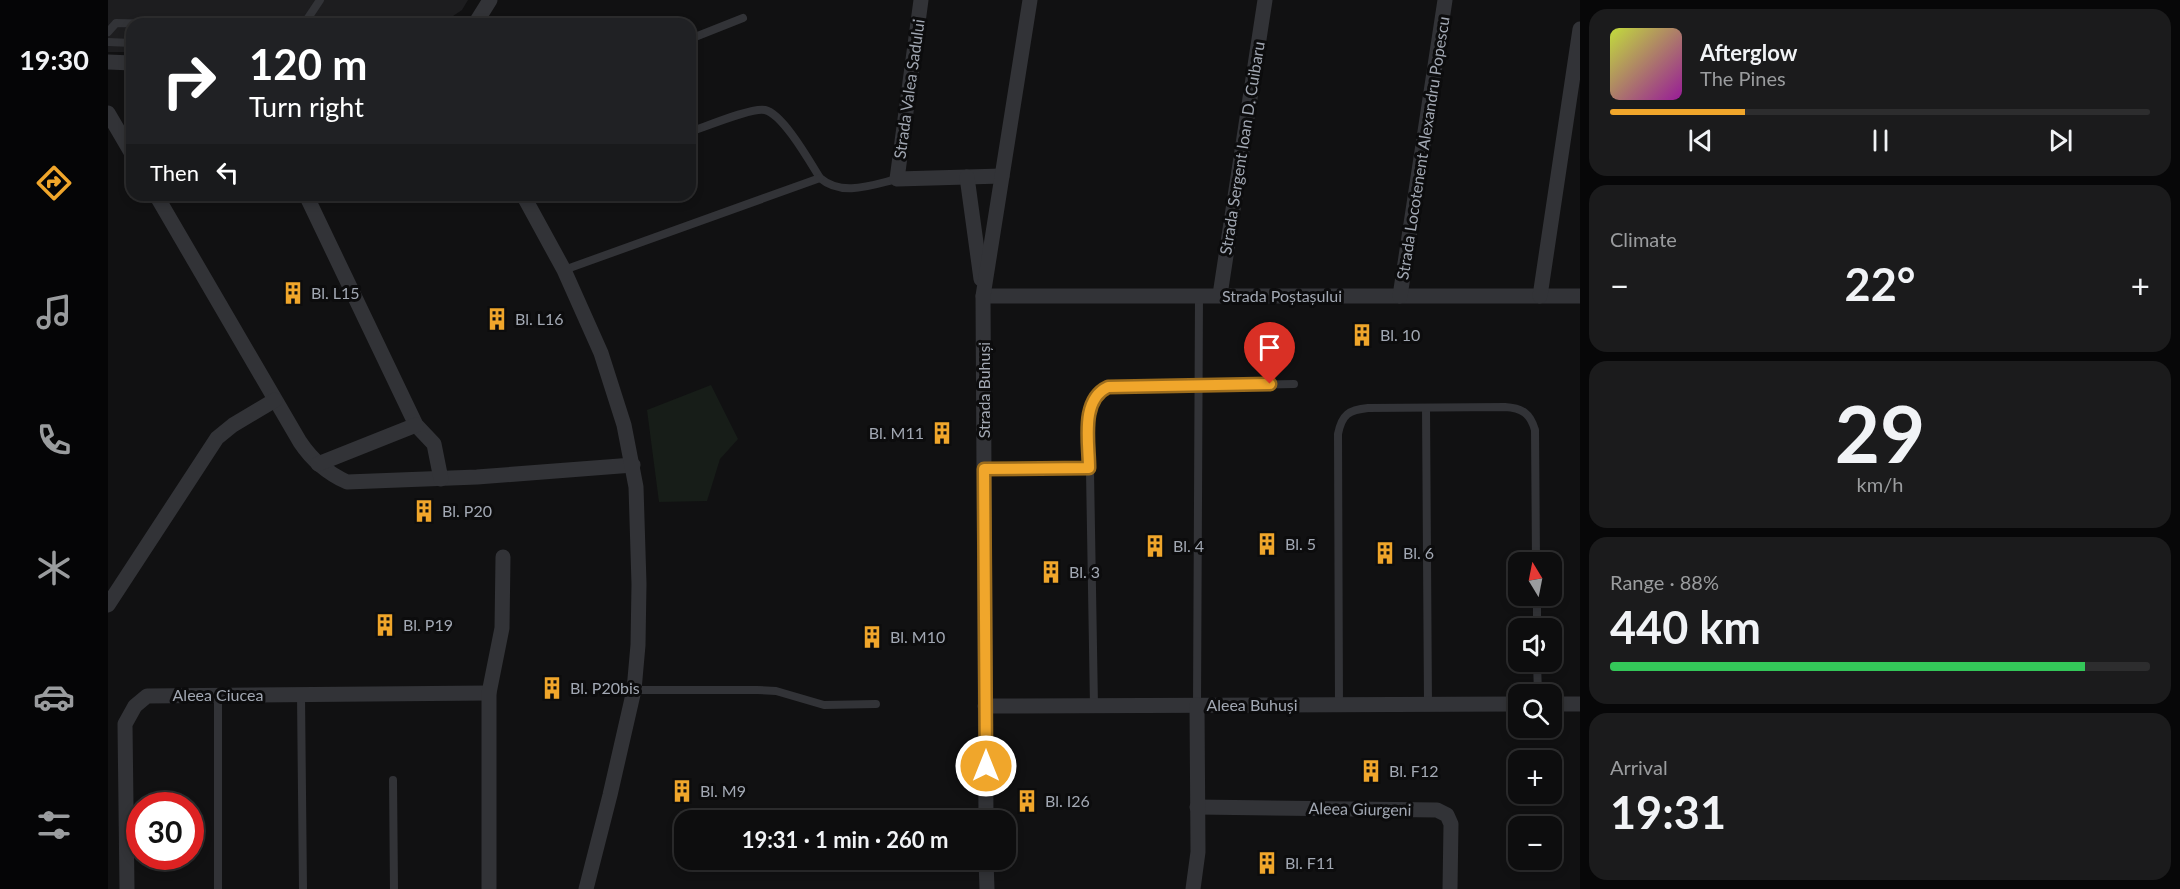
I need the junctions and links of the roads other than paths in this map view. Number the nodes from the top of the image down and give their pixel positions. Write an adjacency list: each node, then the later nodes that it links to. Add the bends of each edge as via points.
1 (320, 0): 7 (lane)
2 (490, 0): 8 (street)
3 (921, 0): 24 (street, Strada Valea Sadului)
4 (1030, 0): 21 (street, Strada Buhuși)
5 (1265, 0): 29 (street, Strada Sergent Ioan D. Cuibaru)
6 (1445, 0): 32 (street, Strada Locotenent Alexandru Popescu)
7 (308, 18)
8 (479, 18)
9 (743, 18): 13 (lane)
10 (126, 23): 12 (lane, via 116,23)
11 (1580, 29): 33 (street)
12 (108, 32)
13 (696, 37)
14 (108, 42): 15 (lane)
15 (126, 43)
16 (108, 63): 17 (street)
17 (126, 63)
18 (108, 113): 20 (street)
19 (696, 130): 23 (lane, via 765,109 779,119)
20 (126, 144)
21 (1002, 176): 22 (street); 30 (street, Strada Buhuși)
22 (967, 177): 24 (street); 30 (street)
23 (820, 178): 24 (lane, via 843,188); 28 (lane)
24 (897, 178)
25 (159, 201): 37 (street)
26 (309, 201): 39 (street)
27 (526, 201): 28 (street)
28 (564, 270): 41 (street, via 613,386)
29 (1220, 295): 31 (street, Strada Poștașului); 32 (street, Strada Poștașului)
30 (983, 296): 31 (street, Strada Poștașului); 43 (street, Strada Buhuși)
31 (1199, 296): 36 (lane)
32 (1400, 296): 33 (street, Strada Poștașului)
33 (1540, 296): 34 (street, Strada Poștașului)
34 (1580, 296)
35 (1294, 384): 36 (lane)
36 (1199, 386): 42 (lane, via 1100,390 1089,412); 57 (lane)
37 (275, 400): 40 (street); 47 (street, via 217,438)
38 (1426, 408): 45 (lane, via 1505,407 1528,414 1535,430); 53 (lane); 58 (lane, via 1356,410 1340,423)
39 (416, 425): 40 (street); 44 (street, via 435,444)
40 (318, 464): 44 (street, via 347,482)
41 (633, 465): 44 (street); 48 (street, via 639,584)
42 (1089, 468): 43 (lane); 60 (lane)
43 (984, 469): 59 (street, Strada Buhuși)
44 (441, 479)
45 (1536, 552)
46 (503, 557): 49 (street, via 502,628)
47 (108, 605)
48 (634, 690): 52 (lane, via 776,691 824,705); 70 (street)
49 (489, 693): 51 (street, Aleea Ciucea); 69 (street)
50 (218, 695): 51 (street, Aleea Ciucea); 65 (street, Aleea Ciucea, via 147,696 135,706 125,724); 66 (lane)
51 (301, 695): 67 (lane)
52 (876, 704)
53 (1428, 704): 54 (street, Aleea Buhuși); 58 (street, Aleea Buhuși)
54 (1508, 704)
55 (1562, 704): 56 (street)
56 (1580, 704)
57 (1197, 705): 58 (street, Aleea Buhuși); 60 (street, Aleea Buhuși); 62 (street)
58 (1339, 705)
59 (985, 706): 60 (street, Aleea Buhuși); 63 (street, Strada Buhuși)
60 (1094, 706)
61 (393, 780): 68 (lane)
62 (1197, 807): 72 (street, via 1198,852); 73 (street, Aleea Giurgeni, via 1437,810 1447,815 1450,824)
63 (986, 810)
64 (986, 870): 71 (street)
65 (127, 889)
66 (218, 889)
67 (303, 889)
68 (394, 889)
69 (489, 889)
70 (586, 889)
71 (987, 889)
72 (1193, 889)
73 (1450, 889)

